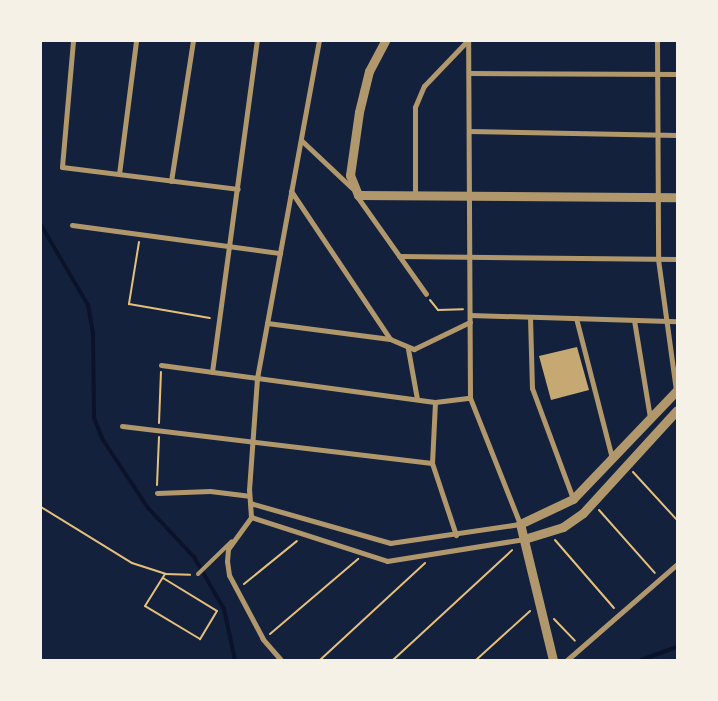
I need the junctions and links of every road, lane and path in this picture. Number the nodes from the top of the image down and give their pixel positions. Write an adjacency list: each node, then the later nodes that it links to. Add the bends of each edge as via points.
1 (73, 41): 16 (street, via 62,167)
2 (136, 41): 16 (street)
3 (193, 41): 17 (street)
4 (257, 41): 18 (street)
5 (319, 41): 15 (street)
6 (385, 41): 20 (street, via 363,93 350,167)
7 (468, 41): 9 (street); 22 (street, via 424,86 415,107)
8 (657, 41): 10 (street)
9 (469, 73): 10 (street); 12 (street)
10 (658, 74): 11 (street); 13 (street)
11 (677, 74)
12 (469, 131): 13 (street); 21 (street)
13 (658, 135): 14 (street); 23 (street)
14 (677, 135)
15 (300, 140): 19 (street); 20 (street)
16 (119, 174): 17 (street)
17 (171, 181): 18 (street)
18 (238, 189): 27 (street)
19 (291, 191): 28 (street); 43 (street)
20 (353, 191): 22 (street, via 370,198); 29 (street)
21 (470, 195): 22 (street); 23 (street); 30 (street)
22 (415, 196)
23 (657, 197): 24 (street); 31 (street)
24 (677, 197)
25 (72, 225): 26 (street)
26 (140, 234): 27 (street); 37 (path, via 129,304)
27 (230, 247): 28 (street); 37 (street)
28 (280, 254): 42 (street)
29 (399, 256): 30 (street); 33 (street)
30 (470, 257): 31 (street); 34 (street)
31 (658, 259): 32 (street); 40 (street)
32 (677, 259)
33 (426, 294): 34 (path, via 438,310)
34 (470, 308): 38 (street)
35 (530, 317): 36 (street); 38 (street); 61 (street, via 532,388)
36 (576, 318): 39 (street); 56 (street)
37 (220, 319): 46 (street)
38 (470, 319): 44 (street, via 448,328 420,348); 49 (street)
39 (634, 320): 40 (street); 53 (street)
40 (663, 320): 41 (street); 48 (street)
41 (677, 320)
42 (267, 323): 43 (street); 47 (street)
43 (390, 339): 44 (street)
44 (408, 348): 50 (street)
45 (161, 365): 46 (street)
46 (212, 372): 47 (street)
47 (257, 378): 50 (street); 55 (street)
48 (676, 390): 53 (street)
49 (470, 398): 51 (street); 67 (street)
50 (417, 399): 51 (street)
51 (435, 402): 57 (street)
52 (677, 410): 58 (street)
53 (650, 418): 56 (street)
54 (122, 426): 55 (street)
55 (252, 441): 57 (street); 60 (street)
56 (612, 459): 61 (street)
57 (432, 462): 70 (street)
58 (627, 464): 66 (path); 68 (street, via 582,513)
59 (157, 493): 60 (street, via 210,491)
60 (249, 496): 62 (street)
61 (573, 500): 67 (street)
62 (250, 503): 64 (street); 70 (street, via 372,542 408,542)
63 (41, 508): 76 (path, via 124,559)
64 (251, 517): 69 (street); 71 (street)
65 (606, 517): 79 (path)
66 (677, 520)
67 (520, 524): 70 (street); 72 (street)
68 (549, 532): 72 (street); 82 (path)
69 (239, 534): 77 (lane); 80 (street, via 227,561)
70 (456, 534)
71 (304, 535): 74 (street); 80 (path)
72 (524, 539): 73 (street); 81 (street); 88 (path)
73 (435, 554): 74 (street, via 387,561); 87 (path)
74 (361, 556): 84 (path)
75 (677, 564): 79 (street)
76 (165, 574): 77 (path); 78 (path)
77 (198, 574)
78 (163, 578): 78 (path, via 145,606 200,639 217,611)
79 (660, 578): 82 (street)
80 (237, 590): 84 (street)
81 (539, 603): 89 (path); 90 (street)
82 (618, 613): 85 (street)
83 (551, 616): 85 (path)
84 (263, 639): 86 (street)
85 (581, 648): 91 (street)
86 (281, 660)
87 (320, 660)
88 (393, 660)
89 (476, 660)
90 (553, 660)
91 (567, 660)

